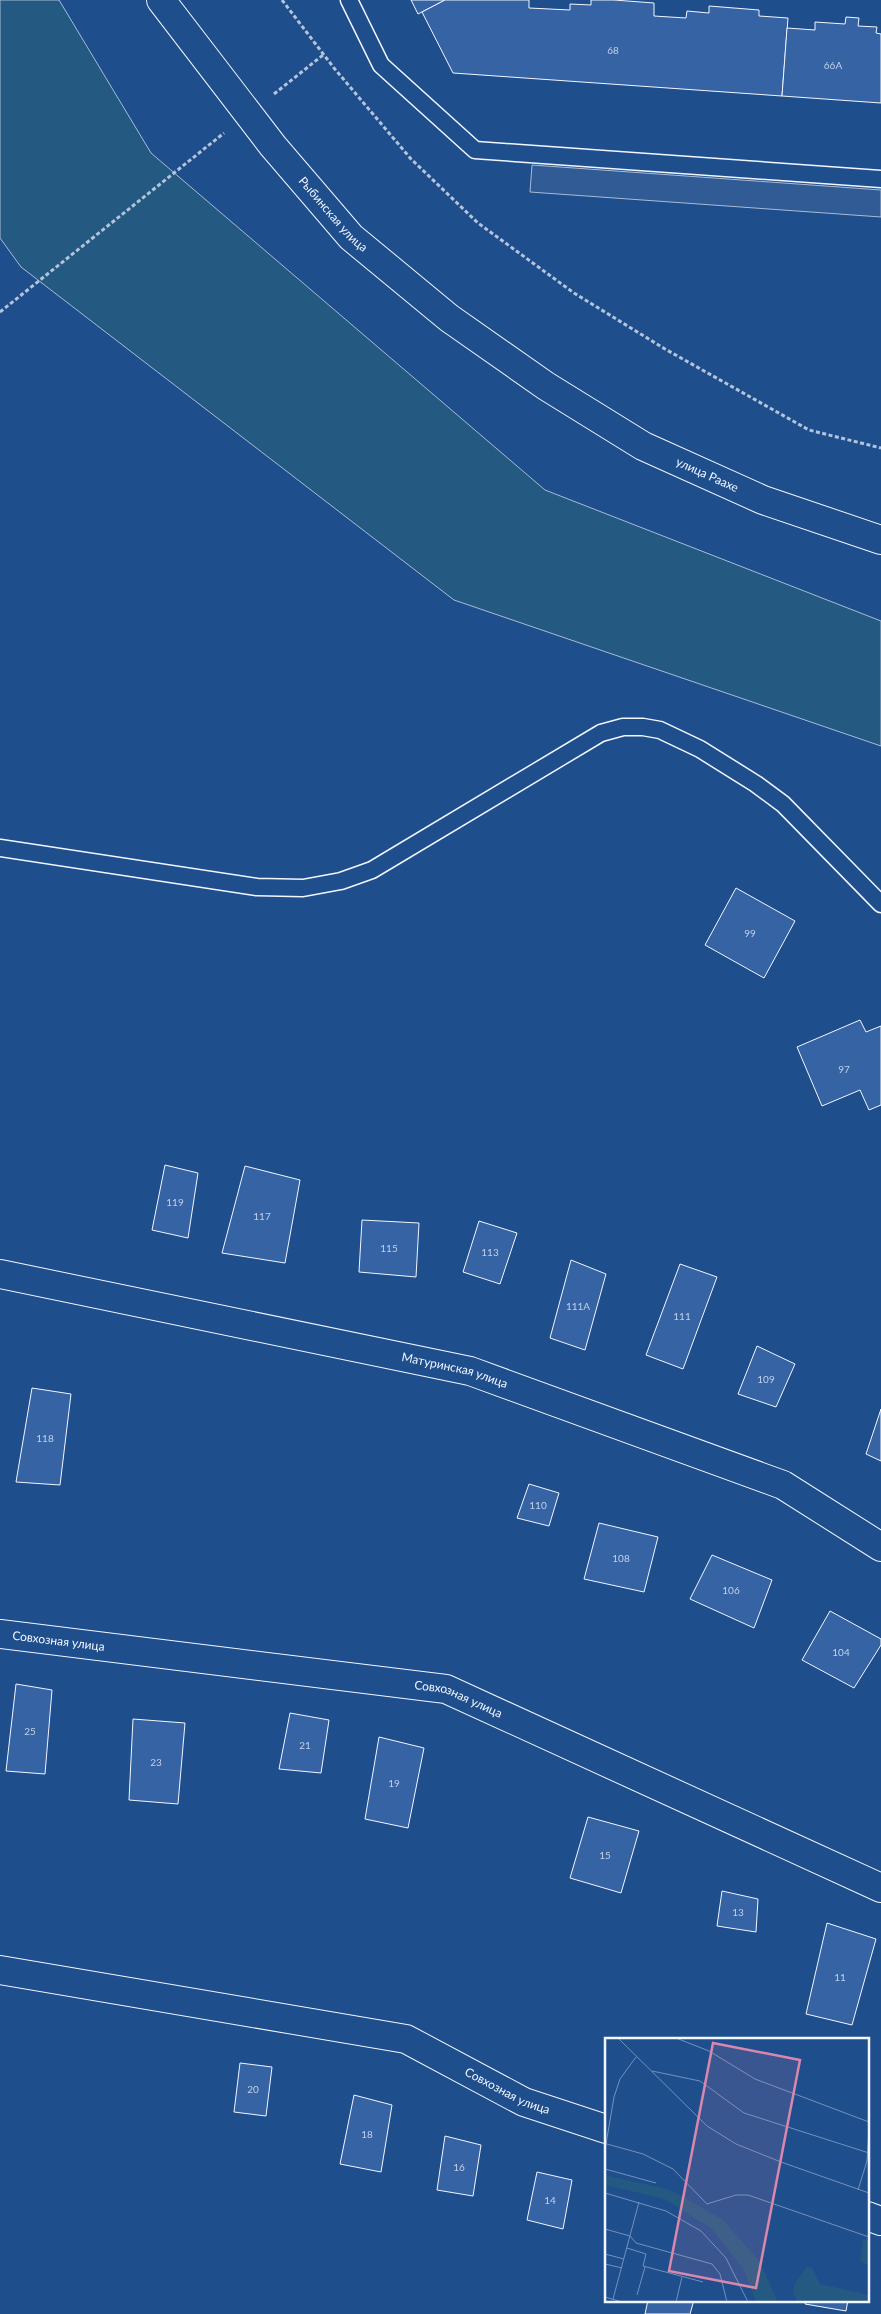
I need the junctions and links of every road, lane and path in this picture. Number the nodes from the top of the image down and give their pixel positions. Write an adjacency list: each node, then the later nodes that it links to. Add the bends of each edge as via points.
1 (161, 0): 5 (street, Рыбинская улица)
2 (282, 0): 4 (path)
3 (349, 0): 6 (lane, via 381,65 474,150)
4 (323, 55): 5 (path); 9 (path, via 411,159 478,223 574,293 809,430)
5 (248, 114): 7 (path); 8 (street, Рыбинская улица, via 351,237 449,318)
6 (881, 179)
7 (0, 312)
8 (546, 386): 10 (street, улица Раахе, via 643,446 763,500)
9 (881, 448)
10 (881, 540)
11 (0, 848): 12 (lane, via 257,887 304,888 331,883 372,870 601,733 623,727 643,727 660,730 700,749 769,793)
12 (881, 904)
13 (0, 1274): 14 (street, Матуринская улица, via 470,1371 783,1485)
14 (881, 1547)
15 (0, 1634): 16 (street, Совхозная улица, via 446,1689)
16 (881, 1888)
17 (0, 1970): 18 (street, Совхозная улица, via 406,2039 524,2102)
18 (605, 2129)
19 (868, 2216): 20 (street)
20 (881, 2220)

